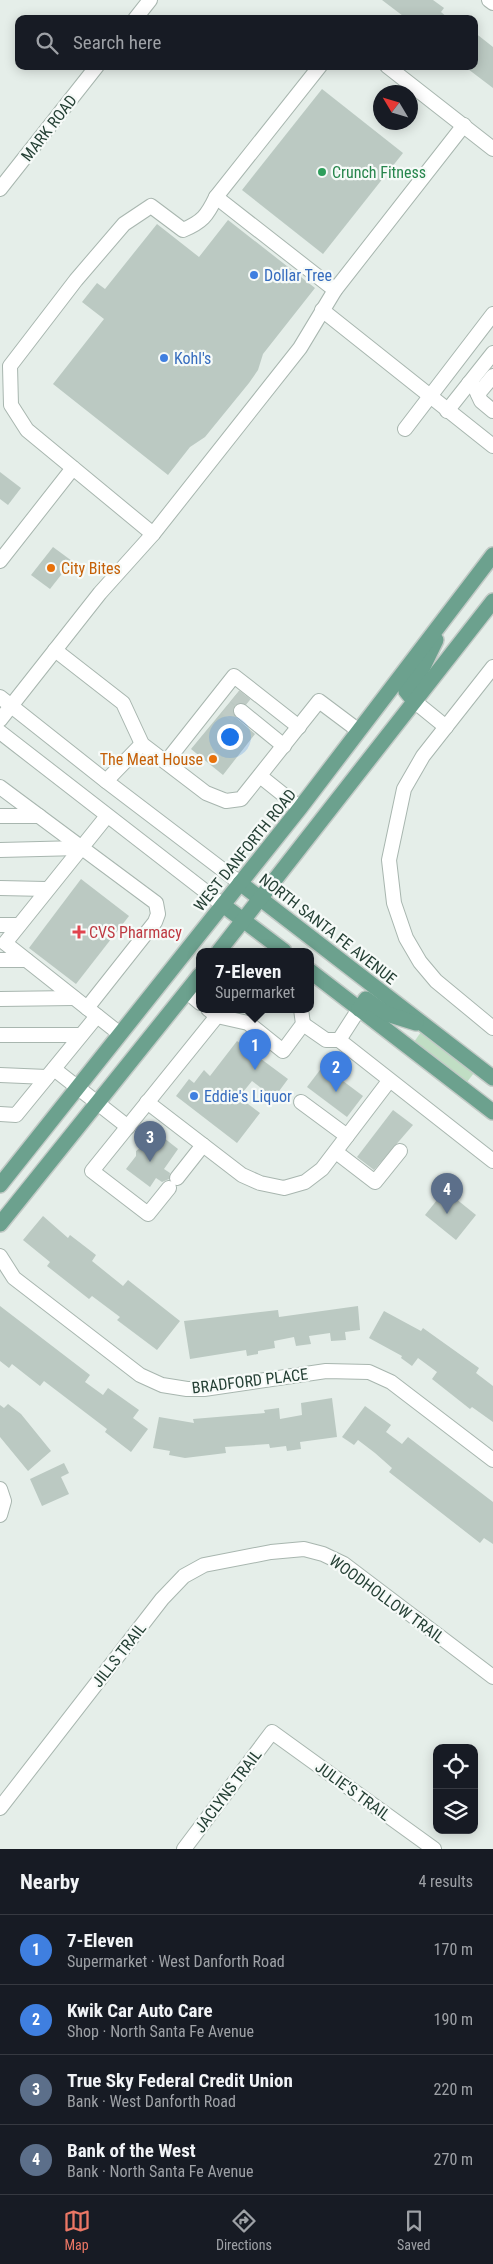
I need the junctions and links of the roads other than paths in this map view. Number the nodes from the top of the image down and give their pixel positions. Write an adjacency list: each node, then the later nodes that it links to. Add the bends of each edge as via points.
1 (150, 0): 4 (street)
2 (489, 0): 3 (street)
3 (493, 3)
4 (138, 15)
5 (94, 70): 10 (street, MARK ROAD)
6 (317, 70): 11 (street)
7 (392, 70): 8 (street)
8 (464, 126): 9 (street); 12 (street)
9 (493, 149)
10 (1, 186)
11 (216, 197): 12 (street); 24 (street, via 199,223 183,230 151,206 124,224 10,366 11,405 28,430)
12 (335, 290): 13 (street)
13 (322, 310): 19 (street); 25 (street, via 300,348)
14 (493, 314): 19 (street)
15 (493, 353): 17 (street)
16 (493, 376): 18 (street)
17 (469, 382): 18 (street); 20 (street)
18 (478, 394): 21 (street)
19 (430, 396): 20 (street); 22 (street)
20 (447, 410): 23 (street)
21 (493, 411)
22 (405, 429)
23 (493, 446)
24 (74, 468): 25 (street); 27 (street)
25 (153, 534): 30 (street)
26 (493, 556): 29 (main road, WEST DANFORTH ROAD)
27 (0, 561)
28 (493, 601): 34 (main road)
29 (446, 616): 34 (main road, via 423,667 406,691); 37 (main road, WEST DANFORTH ROAD)
30 (55, 650): 33 (street); 40 (street, via 123,703)
31 (493, 667): 36 (street)
32 (233, 698): 39 (street); 39 (street); 39 (street); 41 (street)
33 (6, 701): 35 (street); 43 (street, NORTH SANTA FE AVENUE)
34 (414, 701): 36 (street); 54 (main road)
35 (0, 720)
36 (446, 727): 76 (street, via 423,756 404,789 389,860 394,903 406,938 420,962 436,981)
37 (359, 731): 39 (street, via 319,702); 45 (main road, WEST DANFORTH ROAD)
38 (0, 732): 48 (street)
39 (289, 739): 42 (street)
40 (142, 744): 41 (street); 43 (street)
41 (166, 762): 42 (street, via 206,793 226,801 241,800)
42 (260, 776): 45 (street)
43 (106, 781): 51 (street, NORTH SANTA FE AVENUE)
44 (0, 787): 47 (street)
45 (300, 808): 51 (main road, WEST DANFORTH ROAD)
46 (0, 816): 47 (street)
47 (39, 816): 49 (street)
48 (107, 816): 49 (street); 55 (street)
49 (80, 848): 50 (street); 53 (street); 70 (street, via 156,903 158,914)
50 (0, 850)
51 (240, 883): 54 (main road, NORTH SANTA FE AVENUE); 55 (main road, WEST DANFORTH ROAD)
52 (0, 888): 53 (street)
53 (46, 889): 58 (street)
54 (261, 899): 56 (main road); 75 (main road, NORTH SANTA FE AVENUE)
55 (223, 904): 56 (main road); 77 (main road, WEST DANFORTH ROAD)
56 (244, 921): 59 (main road); 60 (main road)
57 (0, 925): 58 (street)
58 (19, 925): 62 (street, via 5,943)
59 (222, 948)
60 (280, 948)
61 (0, 960): 62 (street)
62 (26, 960): 67 (street)
63 (314, 977): 69 (main road)
64 (196, 980): 65 (main road)
65 (186, 992): 68 (street); 88 (main road)
66 (0, 998): 67 (street)
67 (74, 998): 70 (street)
68 (196, 1000)
69 (359, 1009): 75 (main road, via 366,999 387,1014); 80 (street); 89 (main road)
70 (92, 1012): 77 (street); 79 (street)
71 (211, 1013): 86 (street)
72 (215, 1013): 74 (street, via 248,1024 284,1051)
73 (302, 1013): 74 (street)
74 (303, 1024): 80 (street, via 326,1040)
75 (425, 1025): 83 (main road, NORTH SANTA FE AVENUE)
76 (493, 1028)
77 (120, 1034): 85 (main road, WEST DANFORTH ROAD)
78 (0, 1035): 79 (street)
79 (81, 1035): 81 (street)
80 (339, 1040): 84 (street)
81 (50, 1073): 82 (street); 85 (street); 90 (street, via 16,1115)
82 (0, 1075)
83 (493, 1078)
84 (389, 1081): 92 (street); 96 (street)
85 (76, 1087): 88 (street); 97 (main road, WEST DANFORTH ROAD)
86 (148, 1102): 91 (street); 93 (street)
87 (301, 1102): 92 (street)
88 (97, 1103): 91 (street); 98 (main road)
89 (493, 1112)
90 (0, 1114)
91 (128, 1127): 93 (street, via 92,1172 148,1214)
92 (347, 1136): 95 (street)
93 (203, 1145): 95 (street, via 242,1175 284,1188 305,1182)
94 (400, 1151): 95 (street, via 376,1182)
95 (336, 1152)
96 (493, 1160)
97 (0, 1185)
98 (0, 1224)
99 (0, 1256): 100 (street, BRADFORD PLACE)
100 (7, 1276): 101 (street, BRADFORD PLACE, via 130,1368 162,1385 204,1389 326,1371 369,1372 391,1382)
101 (493, 1460)
102 (0, 1489): 103 (street, via 4,1502)
103 (0, 1515)
104 (271, 1552): 105 (street, WOODHOLLOW TRAIL, via 304,1549 344,1564); 107 (street, JILLS TRAIL, via 204,1565 184,1576 162,1599)
105 (493, 1677)
106 (272, 1732): 108 (street, JACLYNS TRAIL); 109 (street, JULIE'S TRAIL)
107 (0, 1808)
108 (184, 1849)
109 (434, 1849)

